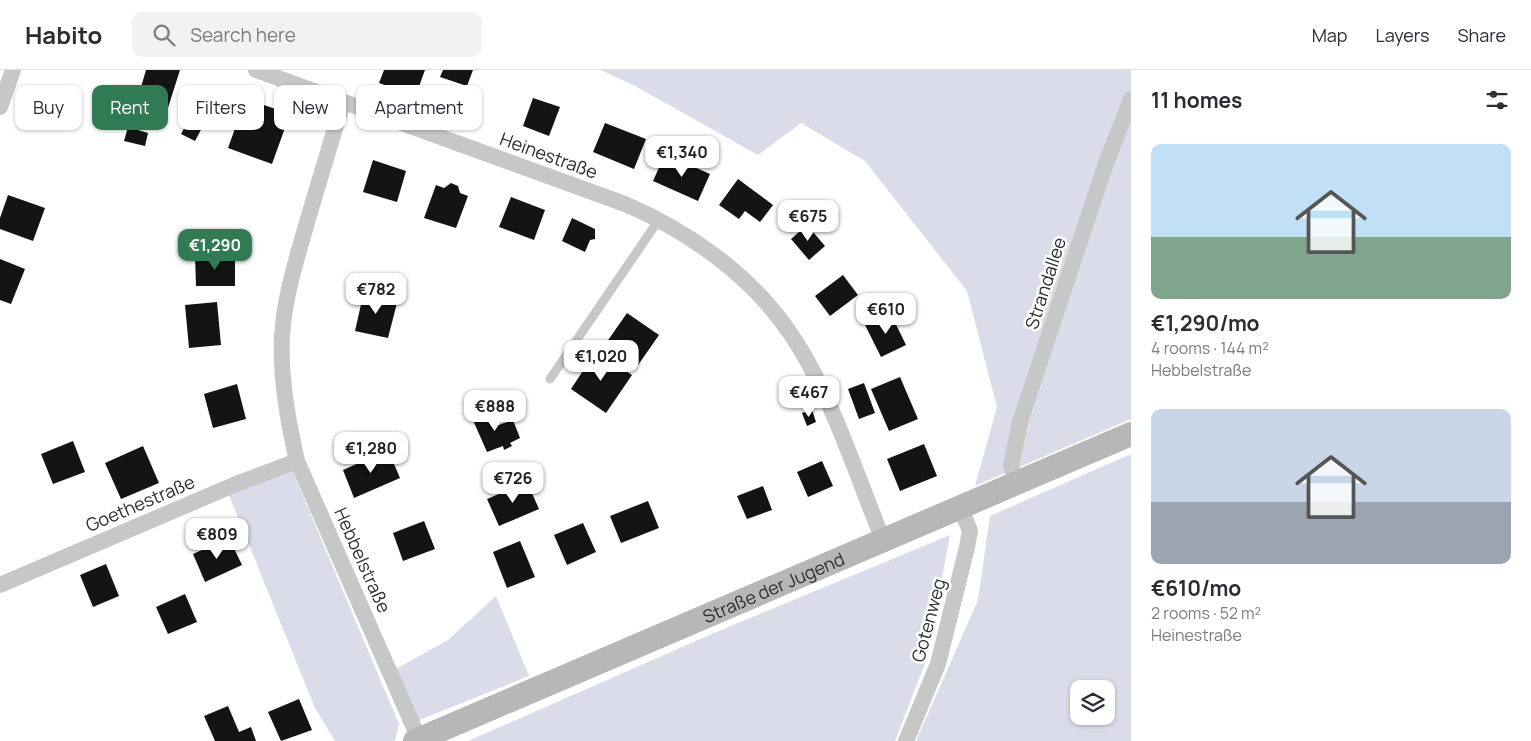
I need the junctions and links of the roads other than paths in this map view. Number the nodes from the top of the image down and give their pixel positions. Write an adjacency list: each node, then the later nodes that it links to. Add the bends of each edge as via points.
1 (14, 70): 6 (street)
2 (256, 70): 3 (street, Heinestraße)
3 (297, 85)
4 (1131, 99): 12 (street, Strandallee, via 1105,166 1020,422 1011,465)
5 (346, 103): 8 (street, Heinestraße, via 625,204)
6 (0, 107)
7 (335, 130): 11 (street, Hebbelstraße, via 296,261 282,336 284,385)
8 (658, 220): 9 (lane); 14 (street, Heinestraße, via 682,233 738,275 790,332 824,397)
9 (550, 379)
10 (1131, 434): 12 (street, Straße der Jugend)
11 (297, 461): 15 (street, Goethestraße); 16 (street, Hebbelstraße)
12 (1016, 483): 13 (street, Straße der Jugend)
13 (960, 506): 14 (street, Straße der Jugend); 17 (street, Gotenweg, via 970,531 967,547 938,664)
14 (883, 540): 16 (street, Straße der Jugend)
15 (0, 585)
16 (417, 740)
17 (906, 741)

